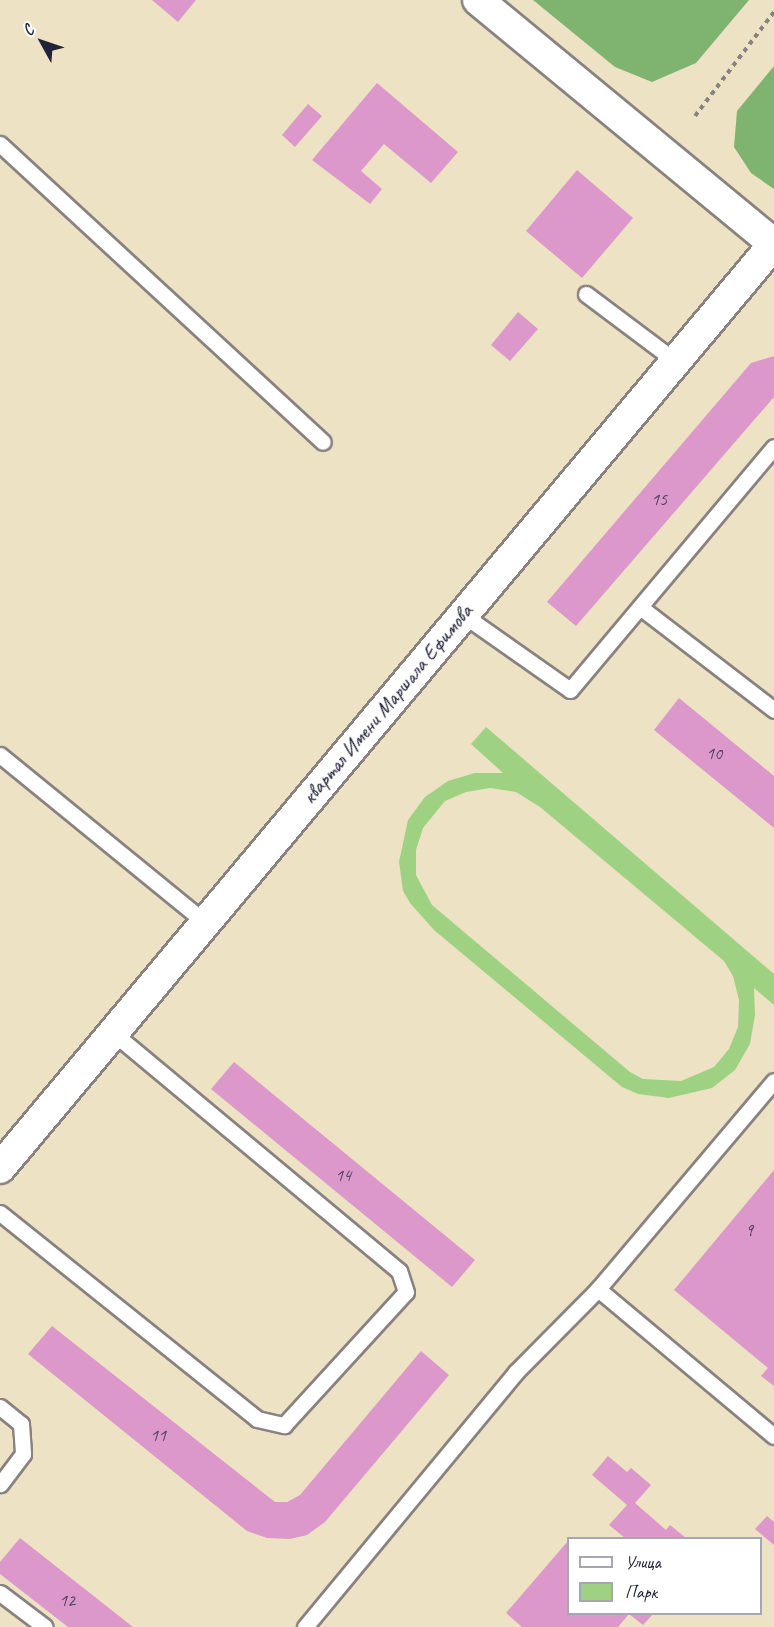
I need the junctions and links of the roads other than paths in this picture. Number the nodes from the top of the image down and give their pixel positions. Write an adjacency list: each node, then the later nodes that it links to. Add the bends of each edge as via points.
1 (478, 0): 3 (street)
2 (0, 144): 6 (lane)
3 (773, 243): 5 (street, квартал Имени Маршала Ефимова)
4 (586, 294): 5 (lane)
5 (674, 360): 9 (street, квартал Имени Маршала Ефимова)
6 (323, 442)
7 (774, 447): 8 (lane)
8 (640, 607): 9 (lane, via 570,690); 10 (lane)
9 (462, 614): 12 (street, квартал Имени Маршала Ефимова)
10 (774, 710)
11 (0, 755): 12 (lane)
12 (205, 922): 13 (street, квартал Имени Маршала Ефимова)
13 (112, 1033): 15 (street, квартал Имени Маршала Ефимова); 16 (lane, via 399,1271 406,1292 284,1425 257,1419)
14 (774, 1081): 17 (lane)
15 (0, 1168)
16 (0, 1213)
17 (598, 1289): 19 (lane); 23 (lane, via 516,1372)
18 (0, 1407): 20 (lane, via 21,1424 23,1454)
19 (774, 1436)
20 (0, 1484)
21 (0, 1593): 22 (lane)
22 (45, 1627)
23 (305, 1627)

